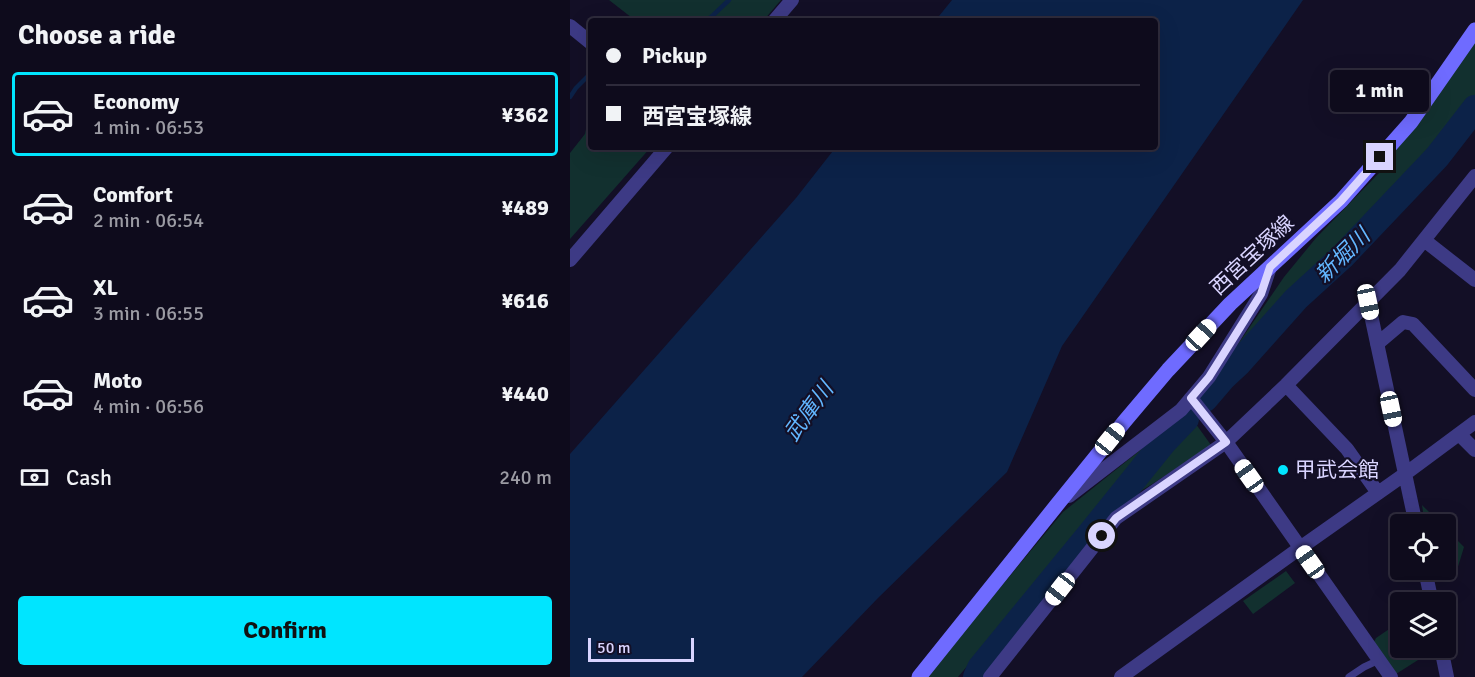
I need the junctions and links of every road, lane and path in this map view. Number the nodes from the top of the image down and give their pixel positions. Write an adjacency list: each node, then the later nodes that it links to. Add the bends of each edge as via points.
1 (792, 0): 2 (street)
2 (777, 18)
3 (570, 26): 5 (street)
4 (1475, 30): 10 (main road, 西宮宝塚線, via 1411,122 1373,166)
5 (588, 41)
6 (664, 150): 9 (street)
7 (1475, 176): 8 (street)
8 (1424, 240): 11 (street); 12 (street)
9 (570, 260)
10 (1270, 267): 16 (street, via 1261,294 1209,377); 23 (main road, 西宮宝塚線, via 1168,370)
11 (1475, 280)
12 (1368, 302): 13 (street); 14 (street)
13 (1377, 344): 15 (street, via 1402,322 1413,324); 21 (street)
14 (1286, 385): 19 (street); 22 (street, via 1347,449)
15 (1475, 390)
16 (1191, 398): 19 (street); 23 (street, via 1181,410)
17 (1475, 422): 18 (street)
18 (1459, 434): 20 (street); 21 (street)
19 (1226, 442): 25 (street); 29 (street, via 1116,518)
20 (1475, 450)
21 (1405, 474): 22 (street); 24 (street)
22 (1378, 493): 25 (street)
23 (1056, 506): 28 (main road, 西宮宝塚線)
24 (1414, 514)
25 (1300, 548): 27 (street); 30 (street)
26 (1443, 658): 33 (street)
27 (1379, 660): 31 (lane); 32 (street)
28 (919, 677)
29 (990, 677)
30 (1121, 677)
31 (1349, 677)
32 (1391, 677)
33 (1447, 677)

